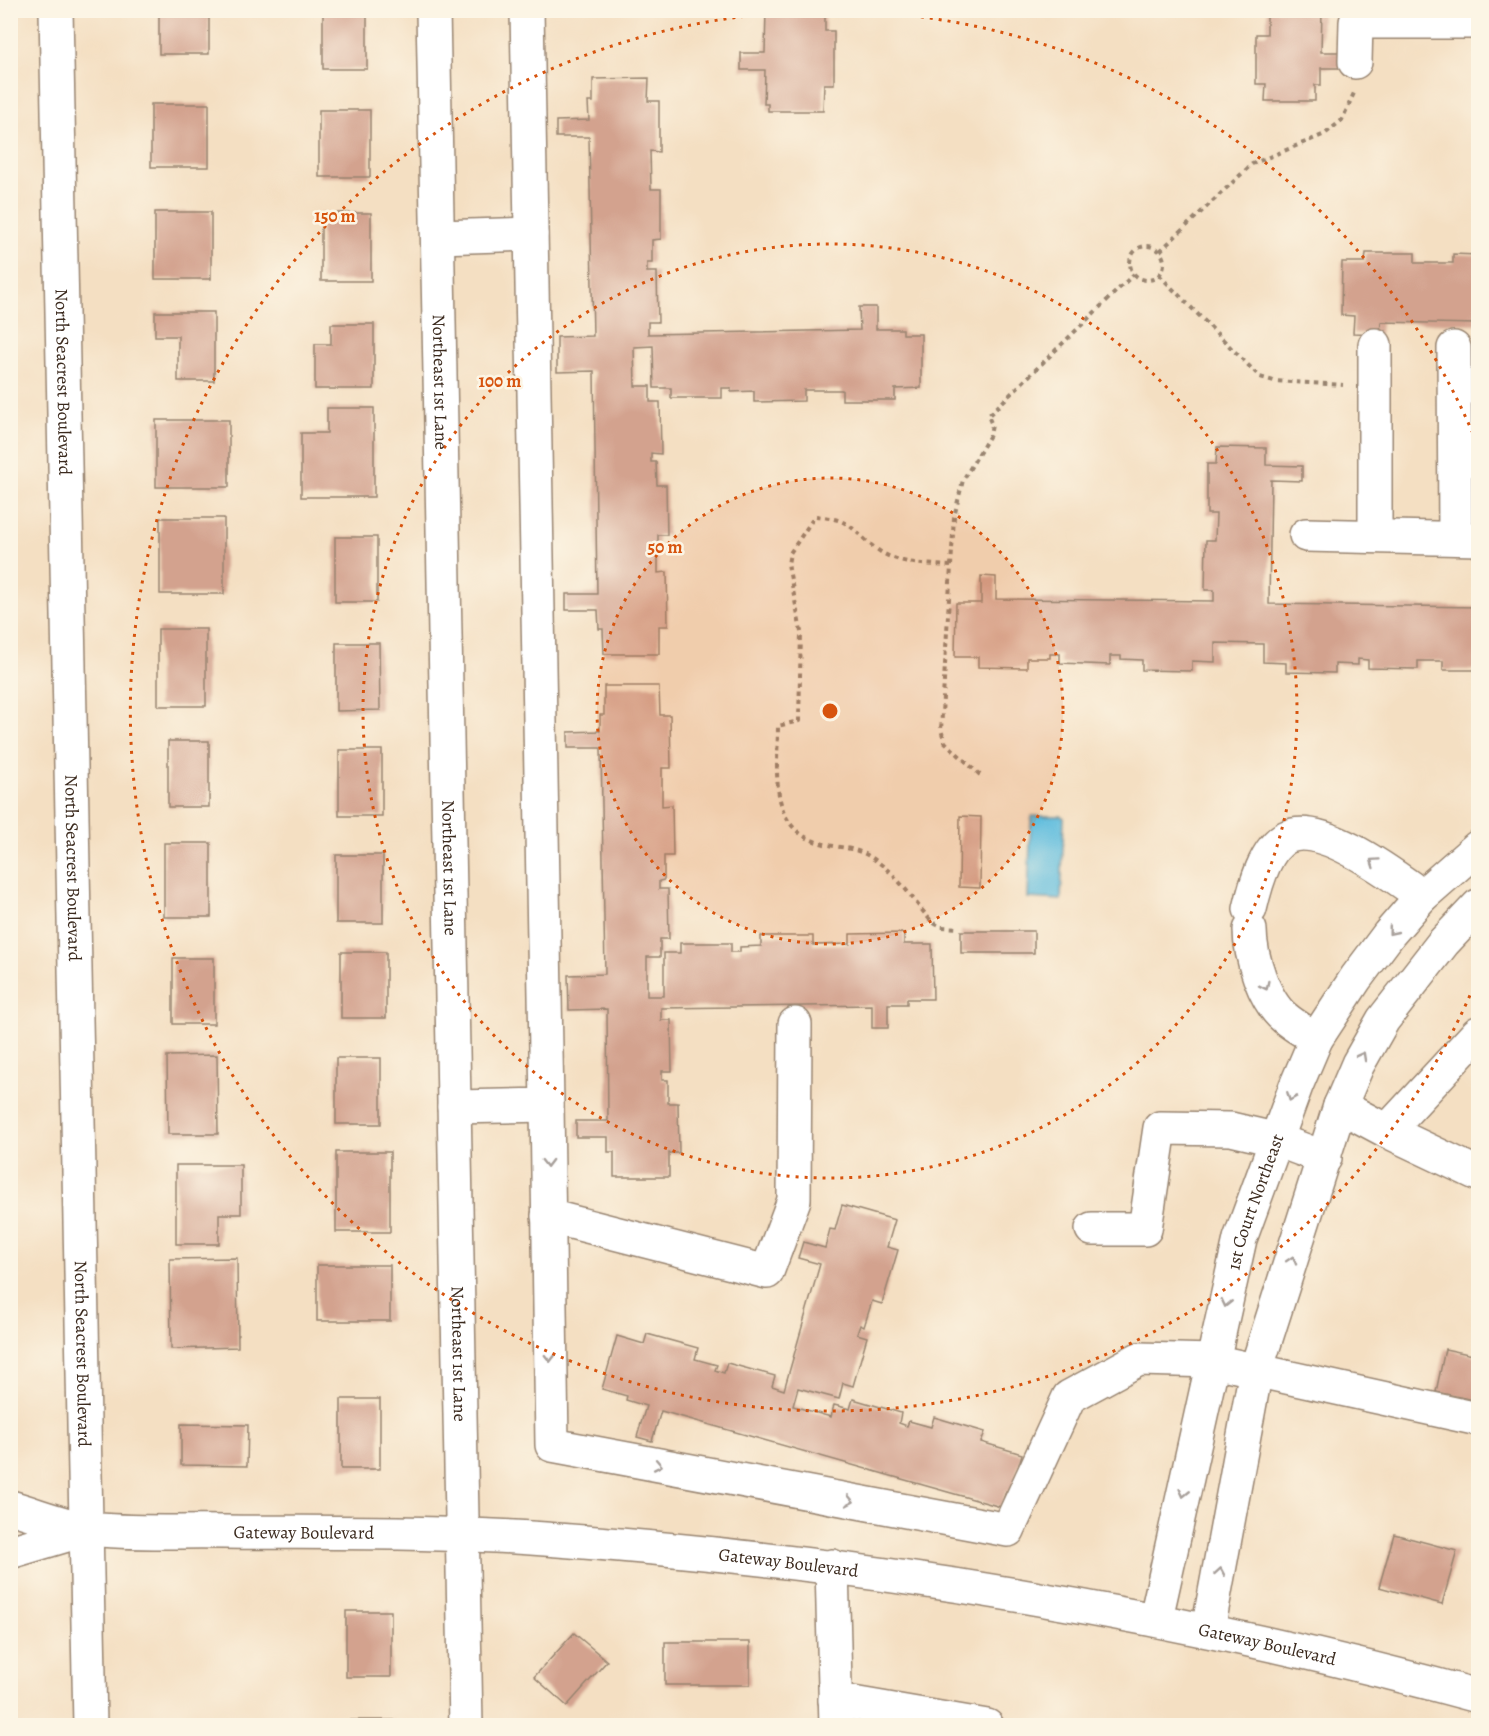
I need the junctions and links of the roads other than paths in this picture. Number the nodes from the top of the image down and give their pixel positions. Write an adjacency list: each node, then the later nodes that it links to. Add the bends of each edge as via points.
1 (56, 10): 32 (street, North Seacrest Boulevard)
2 (433, 10): 7 (street, Northeast 1st Lane)
3 (527, 10): 6 (street)
4 (1479, 22): 5 (street, via 1356,22)
5 (1355, 62)
6 (531, 234): 7 (street); 19 (street)
7 (438, 237): 21 (street, Northeast 1st Lane)
8 (1375, 345): 11 (street)
9 (1454, 348): 12 (street)
10 (1306, 535): 11 (street)
11 (1375, 536): 12 (street)
12 (1467, 538)
13 (1479, 847): 14 (street, 1st Court Northeast)
14 (1433, 886): 15 (street); 18 (street, 1st Court Northeast, one-way to 18, via 1356,978); 18 (street, one-way to 18, via 1324,839 1288,836 1278,843 1269,855 1250,919 1256,967 1283,1017)
15 (1477, 907): 20 (street, one-way to 15, via 1383,1020 1443,943)
16 (795, 1024): 26 (street, via 794,1200 768,1272)
17 (1479, 1033): 22 (street)
18 (1316, 1040): 23 (street, 1st Court Northeast, one-way to 23)
19 (547, 1105): 21 (street); 26 (street, one-way to 26)
20 (1340, 1106): 22 (street); 24 (street)
21 (454, 1107): 33 (street, Northeast 1st Lane)
22 (1388, 1131): 25 (street)
23 (1274, 1139): 24 (street); 27 (street, via 1231,1130 1160,1128 1145,1229); 28 (street, 1st Court Northeast, one-way to 28, via 1240,1239)
24 (1325, 1158): 29 (street, one-way to 24)
25 (1479, 1173)
26 (548, 1216): 28 (street, one-way to 28, via 552,1445 1008,1530 1069,1397 1139,1359)
27 (1092, 1229)
28 (1213, 1361): 29 (street); 36 (street, 1st Court Northeast, one-way to 36)
29 (1256, 1370): 30 (street); 37 (street, one-way to 29)
30 (1479, 1419)
31 (10, 1507): 32 (street, Gateway Boulevard)
32 (87, 1529): 33 (street, Gateway Boulevard); 34 (street, Gateway Boulevard); 40 (street, North Seacrest Boulevard)
33 (461, 1534): 35 (street, Gateway Boulevard, via 647,1547); 41 (street, Northeast 1st Lane)
34 (10, 1552)
35 (832, 1566): 36 (street, Gateway Boulevard, via 1015,1592); 39 (street)
36 (1156, 1618): 37 (street, Gateway Boulevard)
37 (1208, 1630): 38 (street, Gateway Boulevard)
38 (1479, 1696)
39 (836, 1713): 42 (street)
40 (90, 1725)
41 (466, 1725)
42 (987, 1725)

